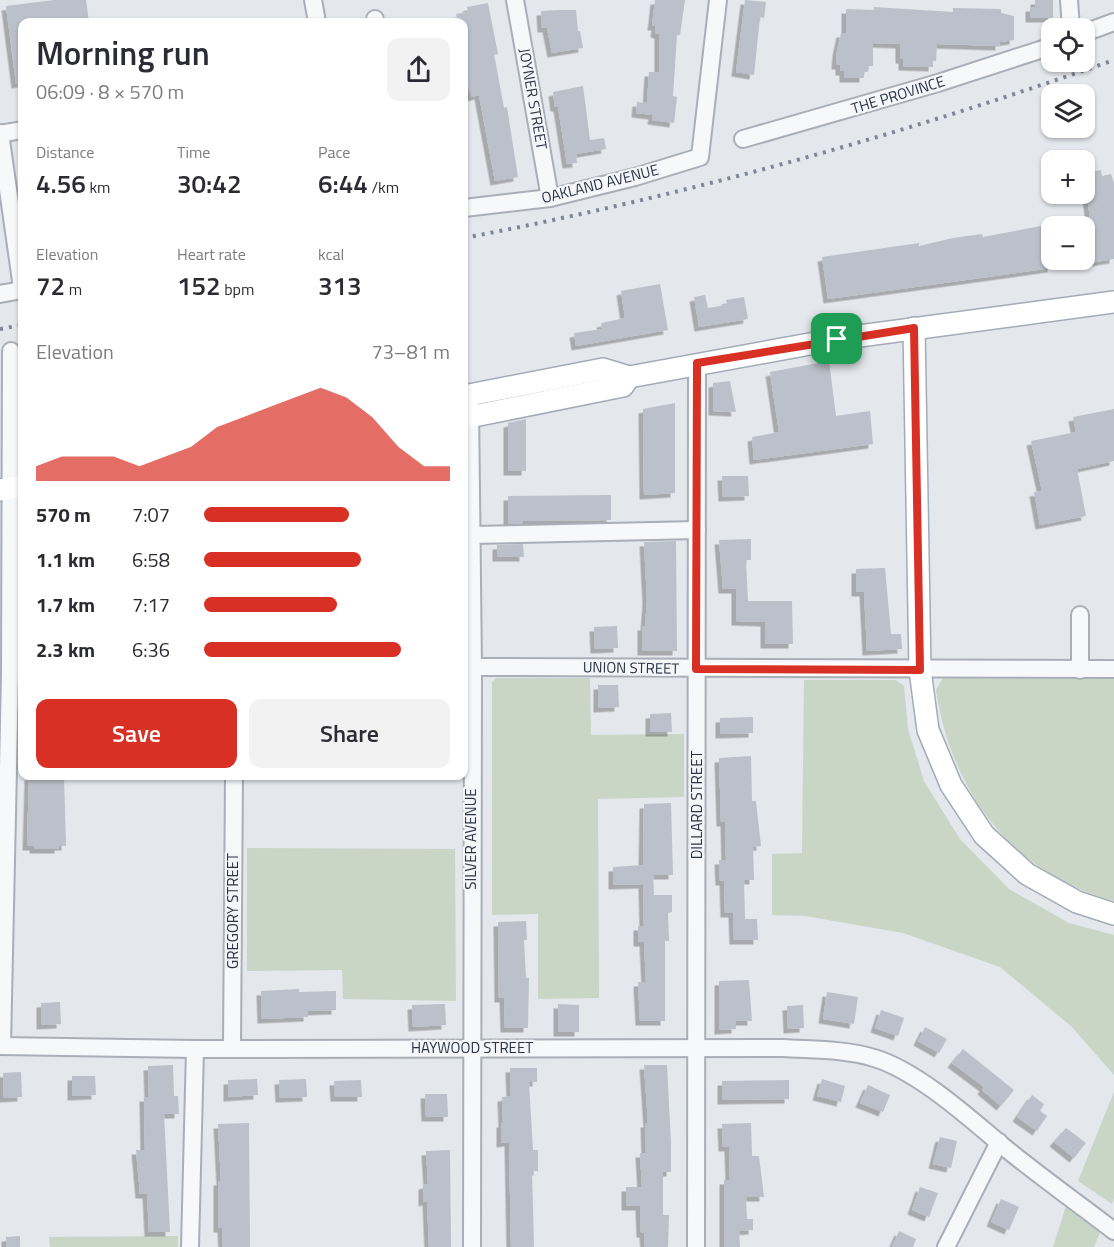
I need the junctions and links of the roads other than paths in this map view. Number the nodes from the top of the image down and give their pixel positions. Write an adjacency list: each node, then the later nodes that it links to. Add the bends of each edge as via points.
1 (314, 0): 5 (street)
2 (515, 0): 13 (street, JOYNER STREET)
3 (718, 0): 13 (street, OAKLAND AVENUE, via 700,157)
4 (1070, 0): 6 (street)
5 (316, 18)
6 (1071, 18)
7 (1114, 22): 8 (street)
8 (1095, 29)
9 (1041, 49): 12 (street, THE PROVINCE)
10 (18, 131): 11 (street)
11 (0, 134): 15 (street)
12 (743, 139)
13 (550, 198): 14 (street, OAKLAND AVENUE)
14 (468, 208)
15 (18, 261)
16 (18, 290): 17 (street)
17 (0, 294)
18 (1114, 302): 19 (main road)
19 (914, 328): 21 (main road); 33 (main road)
20 (11, 351): 26 (street)
21 (697, 363): 22 (main road); 27 (street, DILLARD STREET)
22 (629, 377): 23 (main road, via 603,369); 24 (main road, via 623,386)
23 (468, 396)
24 (468, 417)
25 (468, 446): 28 (street, SILVER AVENUE)
26 (11, 488): 35 (street)
27 (697, 530): 28 (street); 31 (street, DILLARD STREET)
28 (471, 535): 30 (street, SILVER AVENUE)
29 (1080, 615): 34 (street)
30 (473, 667): 31 (street, UNION STREET); 36 (street, SILVER AVENUE)
31 (696, 669): 33 (street, UNION STREET); 43 (street, DILLARD STREET)
32 (1114, 669): 34 (street, UNION STREET)
33 (920, 670): 34 (street, UNION STREET); 38 (main road, via 928,730 951,785 984,835 1027,874 1077,902)
34 (1080, 670)
35 (11, 692): 39 (street)
36 (468, 698): 41 (street, SILVER AVENUE)
37 (234, 780): 40 (street, GREGORY STREET)
38 (1114, 914)
39 (1, 1046): 42 (street, HAYWOOD STREET)
40 (232, 1047): 41 (street, HAYWOOD STREET); 42 (street, HAYWOOD STREET)
41 (473, 1048): 43 (street, HAYWOOD STREET); 47 (street, SILVER AVENUE)
42 (195, 1049): 46 (street)
43 (695, 1049): 44 (street, HAYWOOD STREET, via 783,1048 852,1052 876,1058 934,1092); 48 (street, DILLARD STREET)
44 (999, 1142): 45 (street, HAYWOOD STREET); 49 (street)
45 (1114, 1231)
46 (190, 1247)
47 (472, 1247)
48 (696, 1247)
49 (946, 1247)

